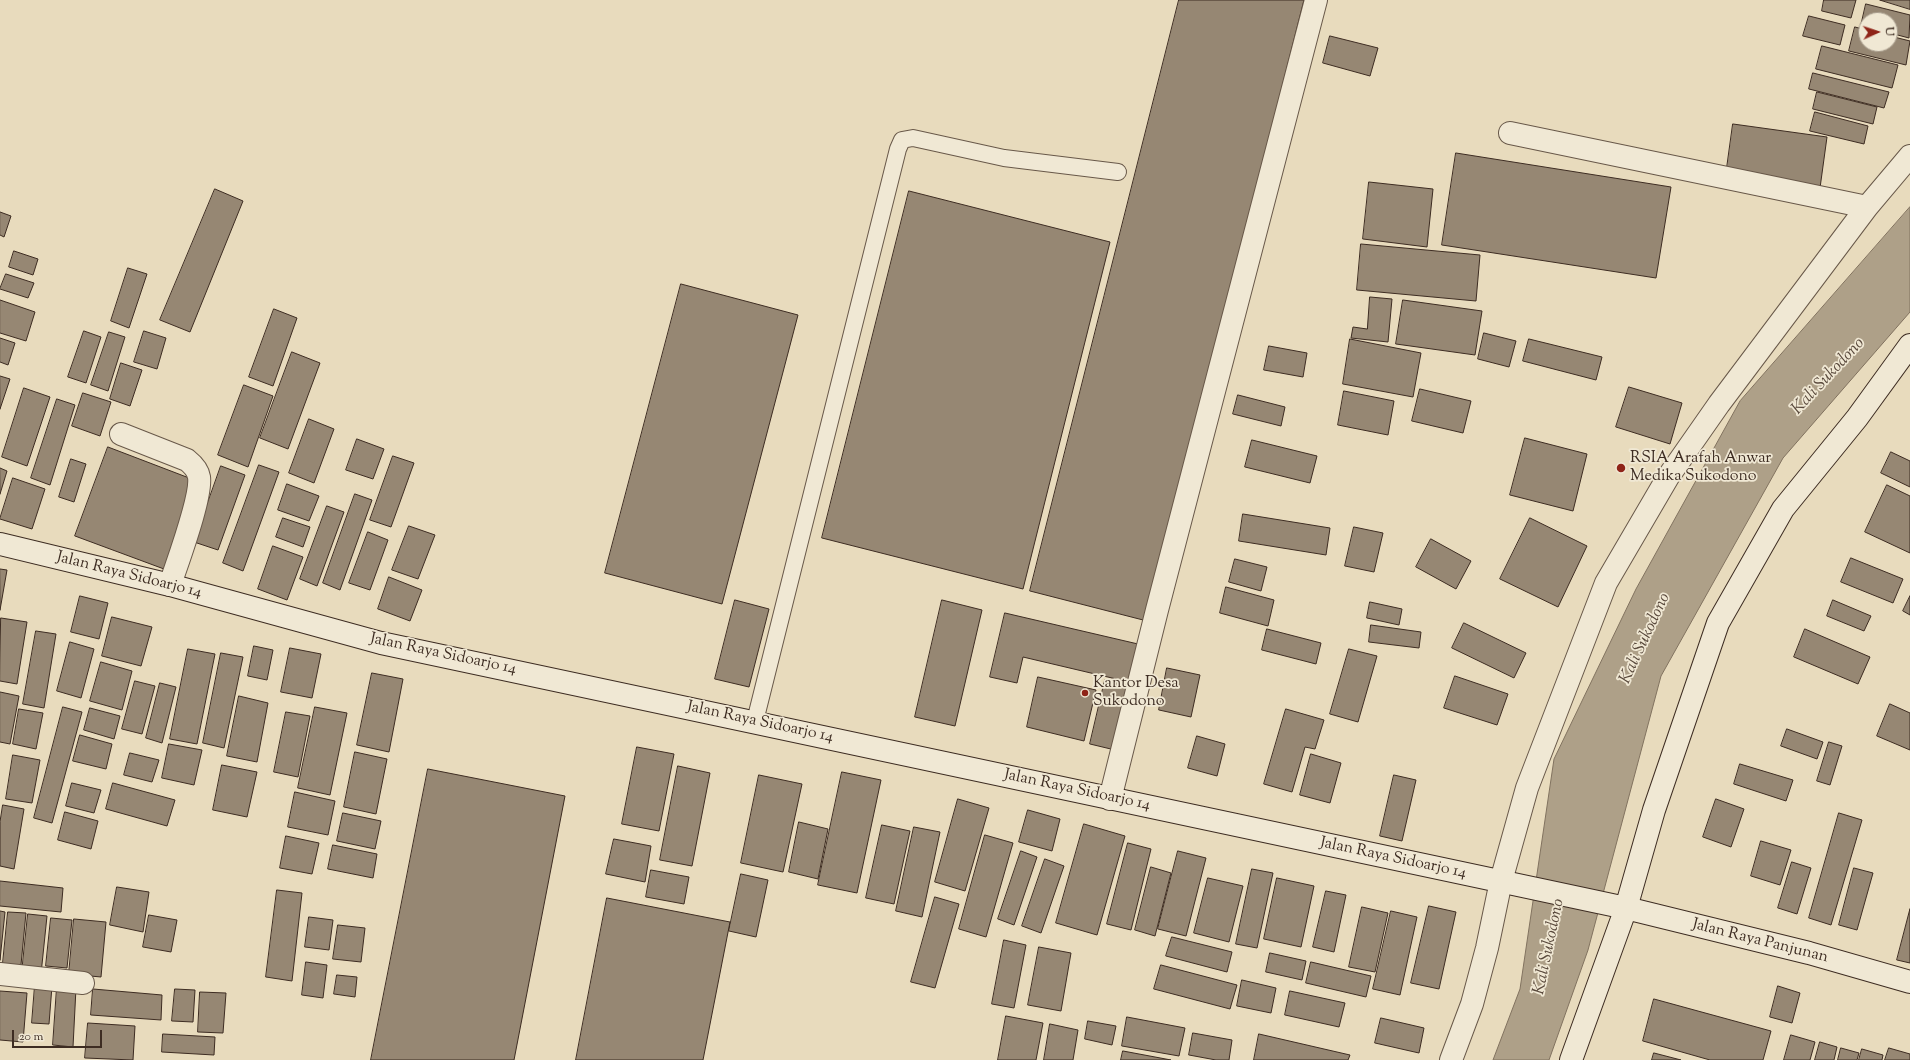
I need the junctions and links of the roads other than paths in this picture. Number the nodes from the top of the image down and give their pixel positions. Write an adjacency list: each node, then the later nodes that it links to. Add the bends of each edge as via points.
1 (1316, 0): 11 (main road)
2 (1510, 134): 5 (main road)
3 (1910, 156): 5 (main road)
4 (1118, 172): 10 (lane, via 1004,158 913,138 902,140)
5 (1867, 207): 12 (main road, via 1719,404 1681,459 1606,583 1527,788)
6 (1910, 345): 14 (main road, via 1857,418 1784,509 1718,622 1654,810)
7 (121, 434): 9 (main road, via 187,460 194,466 199,477 196,502)
8 (0, 544): 9 (main road, Jalan Raya Sidoarjo 14)
9 (170, 585): 10 (main road, Jalan Raya Sidoarjo 14, via 381,643)
10 (755, 721): 11 (main road, Jalan Raya Sidoarjo 14)
11 (1110, 799): 12 (main road, Jalan Raya Sidoarjo 14)
12 (1501, 882): 13 (main road, Jalan Raya Sidoarjo 14); 18 (main road, via 1472,1004)
13 (1523, 886): 14 (main road, Jalan Raya Panjunan)
14 (1618, 906): 16 (main road, Jalan Raya Panjunan, via 1809,953); 19 (main road)
15 (0, 974): 17 (main road)
16 (1910, 982)
17 (83, 983)
18 (1453, 1054)
19 (1571, 1060)

